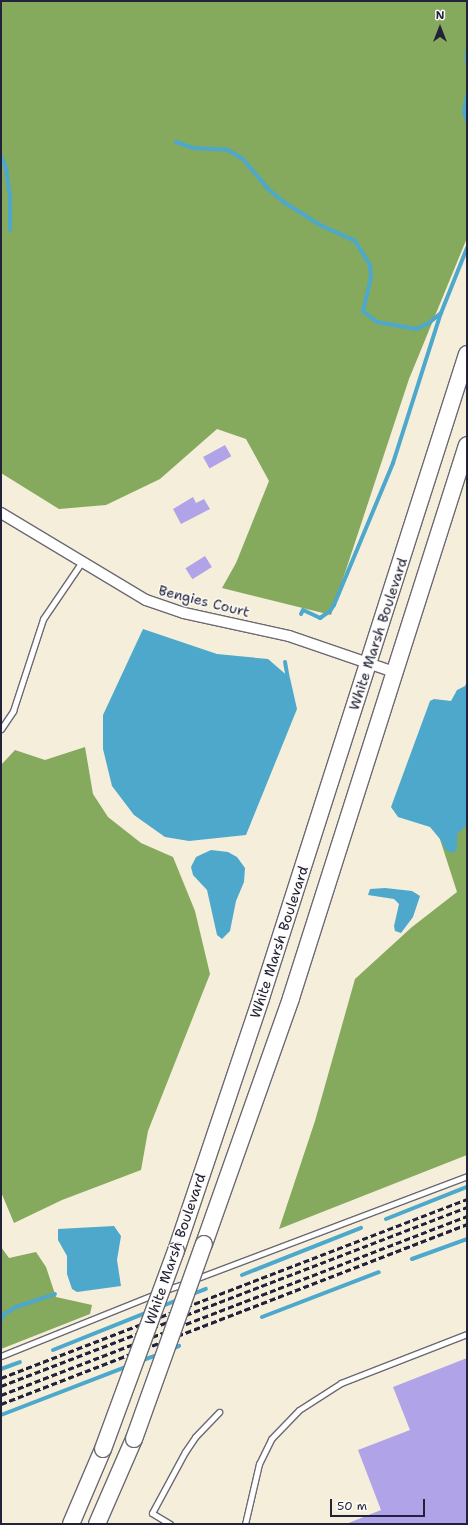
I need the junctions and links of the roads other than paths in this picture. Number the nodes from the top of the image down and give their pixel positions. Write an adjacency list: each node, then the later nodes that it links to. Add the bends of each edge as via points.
1 (467, 354): 5 (main road, White Marsh Boulevard)
2 (467, 445): 6 (main road, White Marsh Boulevard)
3 (1, 513): 4 (street, Bengies Court)
4 (80, 563): 5 (street, Bengies Court, via 152,602 184,612 282,634); 7 (lane, via 43,620 12,711)
5 (368, 663): 6 (street, Bengies Court); 12 (main road, White Marsh Boulevard, bridge, via 261,998 176,1251 102,1449)
6 (394, 672): 13 (main road, White Marsh Boulevard, bridge, via 291,998 134,1439)
7 (1, 729)
8 (467, 1176): 10 (lane, via 120,1306)
9 (467, 1334): 15 (lane, via 347,1380 299,1410 271,1440 259,1464)
10 (1, 1356)
11 (219, 1412): 14 (lane, via 188,1447 152,1513)
12 (71, 1524)
13 (97, 1524)
14 (170, 1524)
15 (245, 1524)

